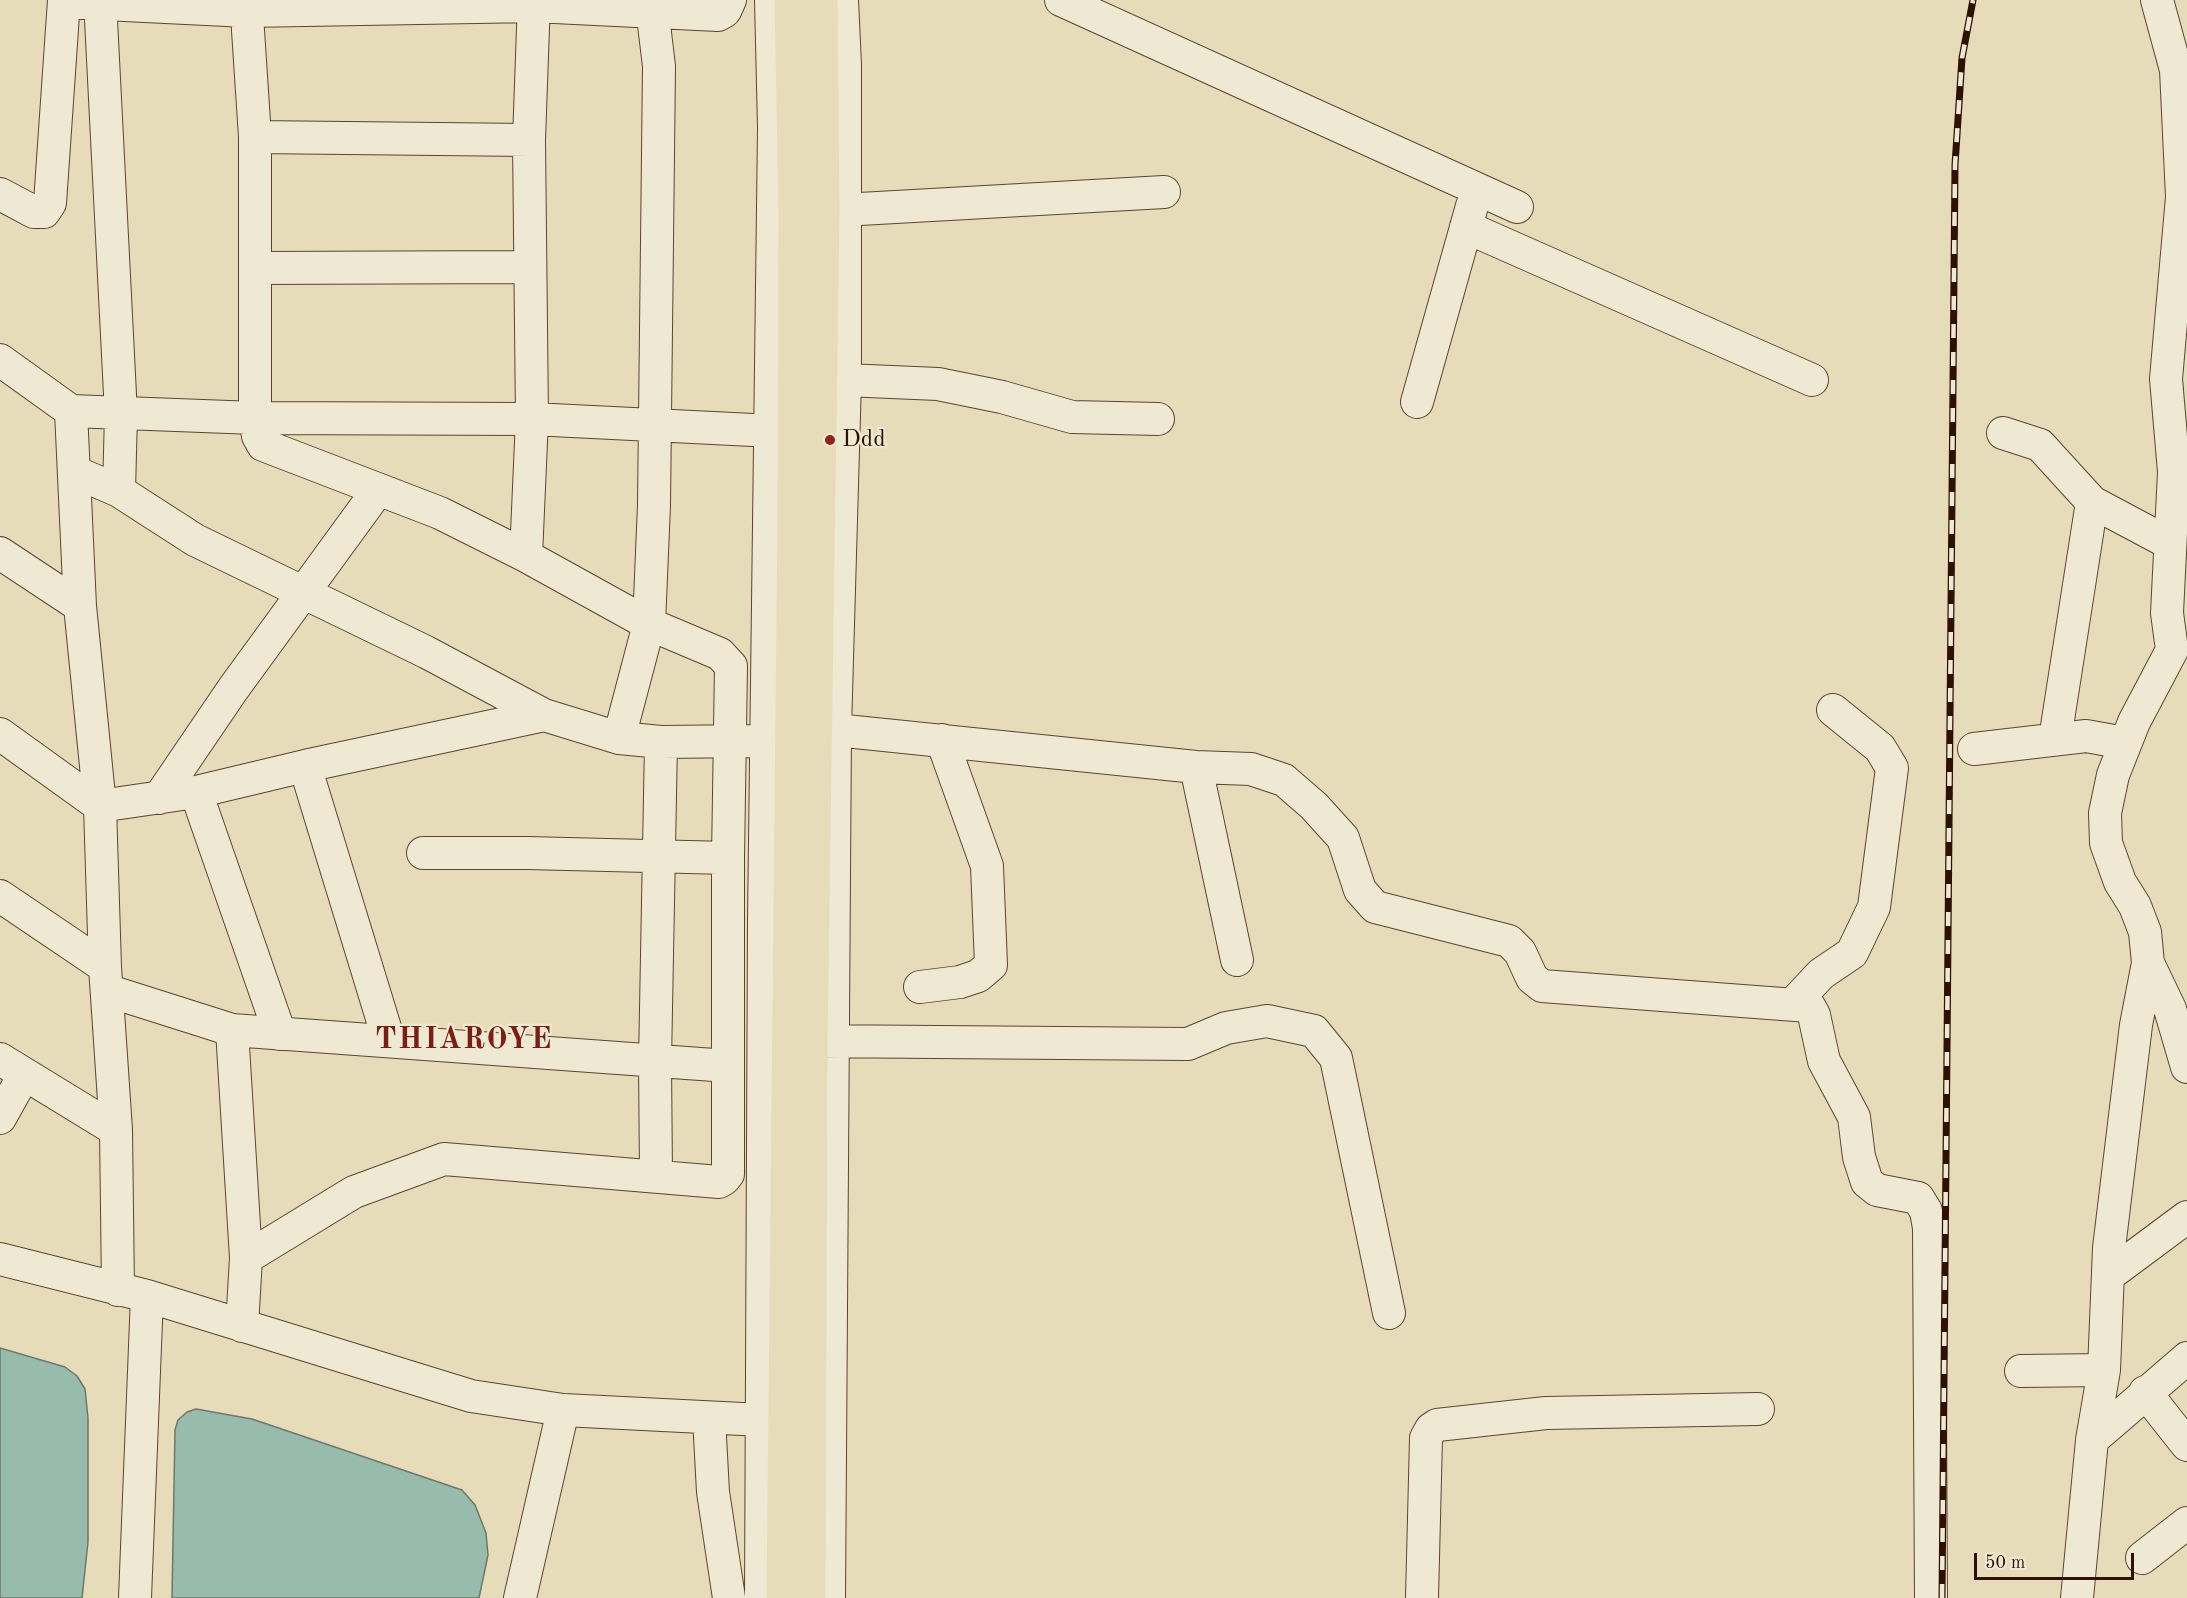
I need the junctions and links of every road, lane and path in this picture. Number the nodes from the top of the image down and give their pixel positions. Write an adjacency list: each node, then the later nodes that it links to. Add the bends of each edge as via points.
1 (730, 0): 12 (street, via 718,15)
2 (771, 0): 14 (street)
3 (791, 0): 14 (highway)
4 (821, 0): 22 (highway)
5 (842, 0): 22 (street)
6 (1061, 0): 17 (street)
7 (2157, 0): 13 (street)
8 (64, 1): 9 (street); 19 (street, via 50,203 44,212 34,212)
9 (100, 2): 11 (street); 32 (street)
10 (534, 3): 11 (street); 12 (street); 16 (street)
11 (247, 6): 15 (street)
12 (651, 6): 36 (street, via 659,66)
13 (2182, 71): 20 (street)
14 (784, 129): 37 (highway)
15 (255, 137): 16 (street); 25 (street)
16 (529, 140): 24 (street)
17 (1477, 188): 21 (street); 23 (street)
18 (1164, 192): 22 (street)
19 (0, 194)
20 (2184, 197): 26 (street)
21 (1517, 207)
22 (834, 210): 28 (street); 53 (highway)
23 (1466, 227): 29 (street); 30 (street)
24 (529, 267): 25 (street); 34 (street)
25 (255, 268): 33 (street)
26 (2178, 329): 40 (street, via 2166,379)
27 (0, 360): 31 (street)
28 (845, 380): 35 (street, via 938,384 1072,417); 53 (street)
29 (1812, 380)
30 (1417, 402)
31 (71, 411): 32 (street); 39 (street)
32 (121, 414): 33 (street); 42 (street)
33 (255, 418): 34 (street); 41 (street, via 263,445)
34 (532, 419): 36 (street); 46 (street)
35 (1158, 419)
36 (657, 426): 37 (street); 49 (street)
37 (783, 431): 53 (highway)
38 (2003, 433): 43 (street, via 2040,445)
39 (75, 472): 42 (street); 48 (street)
40 (2180, 474): 44 (street)
41 (378, 490): 46 (street, via 440,513); 47 (street)
42 (119, 491): 47 (street, via 195,540)
43 (2092, 502): 44 (street); 55 (street)
44 (2169, 543): 59 (street, via 2167,613 2172,650)
45 (0, 553): 48 (street)
46 (526, 556): 49 (street)
47 (306, 591): 51 (street); 64 (street)
48 (80, 606): 65 (street)
49 (649, 624): 54 (street); 57 (street, via 727,660 731,666)
50 (1833, 710): 74 (street, via 1880,748 1892,768 1874,907 1852,953 1821,974)
51 (544, 715): 54 (street); 61 (street)
52 (0, 734): 65 (street)
53 (803, 735): 56 (street); 57 (street); 79 (highway); 95 (highway)
54 (618, 738): 58 (street)
55 (2055, 739): 59 (street, via 2086,736); 60 (street)
56 (942, 740): 62 (street); 73 (street, via 987,866 991,965 978,976 960,982)
57 (730, 741): 58 (street); 68 (street)
58 (662, 742): 67 (street)
59 (2125, 744): 71 (street, via 2105,813 2106,843 2145,932)
60 (1974, 749)
61 (305, 766): 63 (street); 78 (street)
62 (1196, 767): 70 (street); 74 (street, via 1251,769 1284,780 1343,838 1360,890 1376,907 1509,941 1520,952 1532,978 1542,986)
63 (196, 792): 64 (street); 77 (street)
64 (159, 798): 65 (street)
65 (100, 806): 72 (street)
66 (423, 853): 67 (street)
67 (659, 855): 68 (street); 80 (street)
68 (728, 858): 81 (street)
69 (0, 896): 72 (street)
70 (1237, 960)
71 (2148, 963): 75 (street); 90 (street, via 2136,1025)
72 (107, 979): 76 (street); 85 (street)
73 (920, 987)
74 (1793, 1004): 115 (street, via 1809,1006 1814,1015 1824,1061 1854,1117 1866,1182 1877,1190 1918,1198 1926,1211)
75 (2181, 1023): 83 (street)
76 (232, 1030): 77 (street); 88 (street)
77 (280, 1034): 78 (street)
78 (389, 1041): 80 (street)
79 (822, 1042): 92 (street, via 1188,1044 1226,1028 1267,1021 1314,1031 1336,1058); 112 (highway); 113 (street)
80 (655, 1062): 81 (street); 86 (street)
81 (728, 1065): 86 (street, via 728,1174 719,1182)
82 (12, 1067): 84 (street); 85 (street)
83 (2187, 1067)
84 (0, 1118)
85 (116, 1130): 91 (street)
86 (656, 1176): 88 (street, via 444,1160 354,1192)
87 (2187, 1217): 90 (street)
88 (246, 1258): 93 (street)
89 (0, 1259): 91 (street)
90 (2109, 1275): 96 (street)
91 (132, 1293): 93 (street); 107 (street)
92 (1389, 1312)
93 (242, 1326): 100 (street, via 471,1396)
94 (2187, 1358): 98 (street)
95 (773, 1360): 102 (street); 111 (highway)
96 (2104, 1370): 97 (street); 103 (street)
97 (2021, 1371)
98 (2145, 1392): 103 (street); 104 (street)
99 (1758, 1409): 114 (street, via 1546,1413 1437,1425 1426,1438)
100 (564, 1410): 101 (street); 108 (street)
101 (709, 1418): 102 (street); 109 (street, via 713,1492)
102 (762, 1420): 110 (street)
103 (2092, 1440): 116 (street)
104 (2187, 1445)
105 (2187, 1523): 106 (street)
106 (2142, 1558)
107 (135, 1598)
108 (520, 1598)
109 (729, 1598)
110 (761, 1598)
111 (783, 1598)
112 (809, 1598)
113 (829, 1598)
114 (1422, 1598)
115 (1931, 1598)
116 (2078, 1598)

